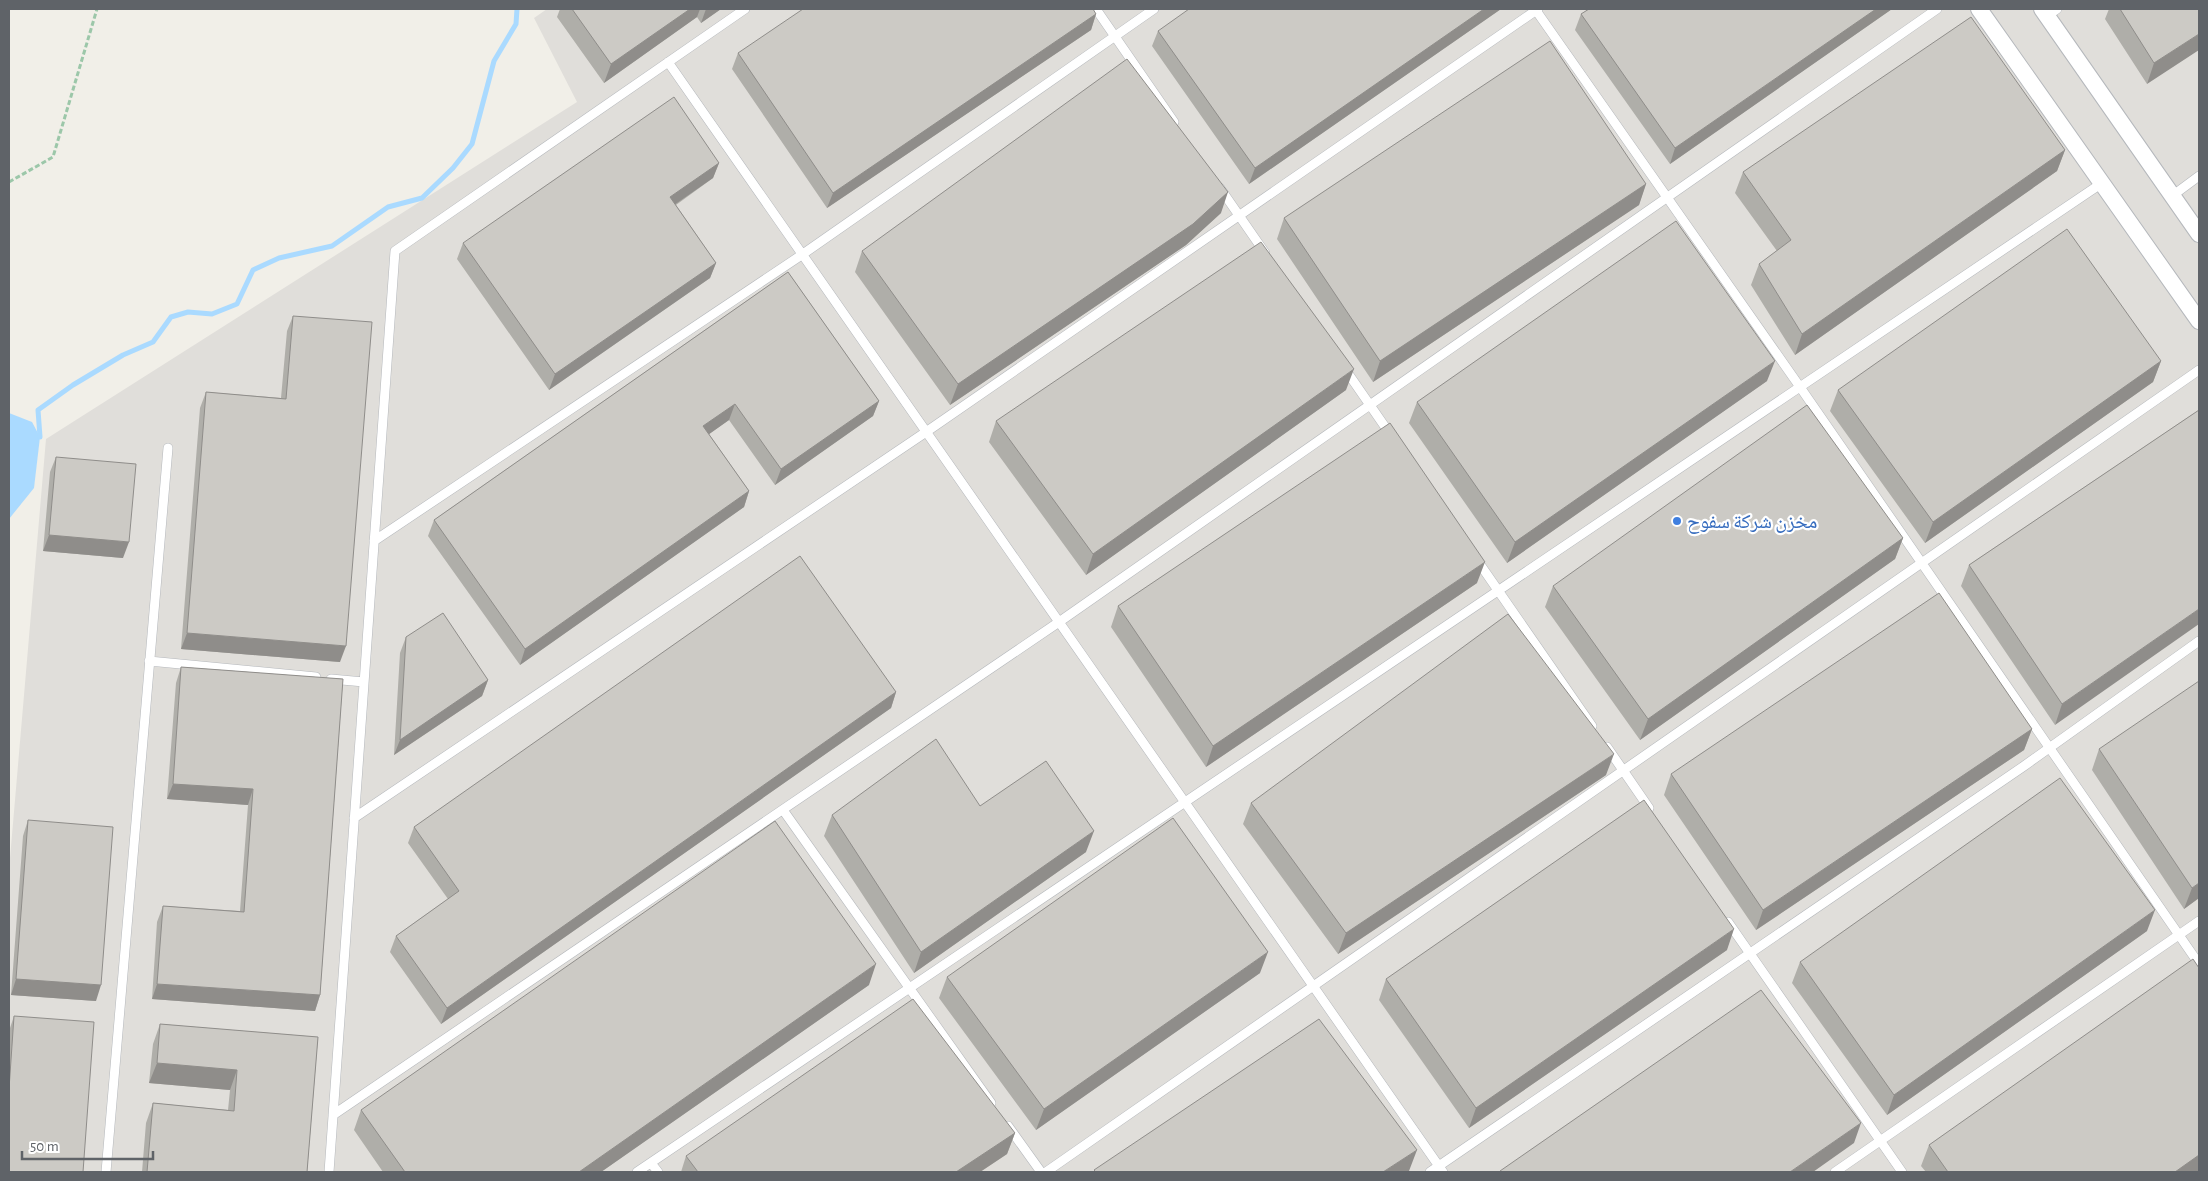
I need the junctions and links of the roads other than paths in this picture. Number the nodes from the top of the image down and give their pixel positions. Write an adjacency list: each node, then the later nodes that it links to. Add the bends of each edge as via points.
1 (745, 9): 9 (lane)
2 (1096, 9): 8 (lane)
3 (1154, 9): 8 (lane)
4 (1536, 9): 15 (lane); 16 (lane)
5 (1937, 9): 15 (lane)
6 (1979, 9): 13 (street)
7 (2048, 11): 14 (street)
8 (1115, 36): 10 (lane); 18 (lane)
9 (668, 62): 18 (lane); 28 (lane, via 395,251)
10 (1183, 134)
11 (2199, 176): 14 (lane)
12 (1216, 183): 16 (lane)
13 (2102, 183): 20 (street); 23 (lane)
14 (2172, 196): 17 (street)
15 (1667, 198): 23 (lane); 24 (lane)
16 (1239, 216): 19 (lane); 25 (lane)
17 (2199, 234)
18 (802, 254): 25 (lane); 28 (lane)
19 (1273, 265)
20 (2199, 321)
21 (1342, 364): 24 (lane)
22 (2199, 370): 30 (lane)
23 (1800, 388): 30 (lane); 31 (lane)
24 (1370, 405): 26 (lane); 32 (lane)
25 (926, 432): 32 (lane); 40 (lane)
26 (1398, 445)
27 (168, 448): 34 (lane)
28 (374, 541): 35 (lane)
29 (1471, 550): 31 (lane)
30 (1922, 563): 36 (lane); 37 (lane)
31 (1498, 591): 37 (lane); 38 (lane)
32 (1059, 622): 38 (lane); 39 (lane)
33 (2199, 641): 36 (lane)
34 (150, 661): 35 (lane); 55 (lane)
35 (364, 682): 40 (lane)
36 (2049, 749): 44 (lane); 45 (lane)
37 (1623, 771): 41 (lane); 47 (lane)
38 (1185, 802): 47 (lane); 48 (lane)
39 (783, 810): 48 (lane); 50 (lane)
40 (354, 818): 50 (lane)
41 (1656, 819)
42 (1723, 914): 45 (lane)
43 (2199, 921): 44 (lane)
44 (2179, 935): 46 (lane); 52 (lane)
45 (1750, 954): 52 (lane); 54 (lane)
46 (2199, 964)
47 (1313, 986): 54 (lane); 60 (lane)
48 (910, 988): 49 (lane); 53 (lane)
49 (995, 1108)
50 (333, 1115): 56 (lane)
51 (1001, 1116): 59 (lane)
52 (1881, 1141): 62 (lane); 63 (lane)
53 (651, 1163): 57 (lane); 58 (lane)
54 (1441, 1169): 61 (lane)
55 (106, 1172)
56 (329, 1172)
57 (637, 1172)
58 (658, 1172)
59 (1041, 1172)
60 (1046, 1172)
61 (1430, 1172)
62 (1836, 1172)
63 (1902, 1172)

